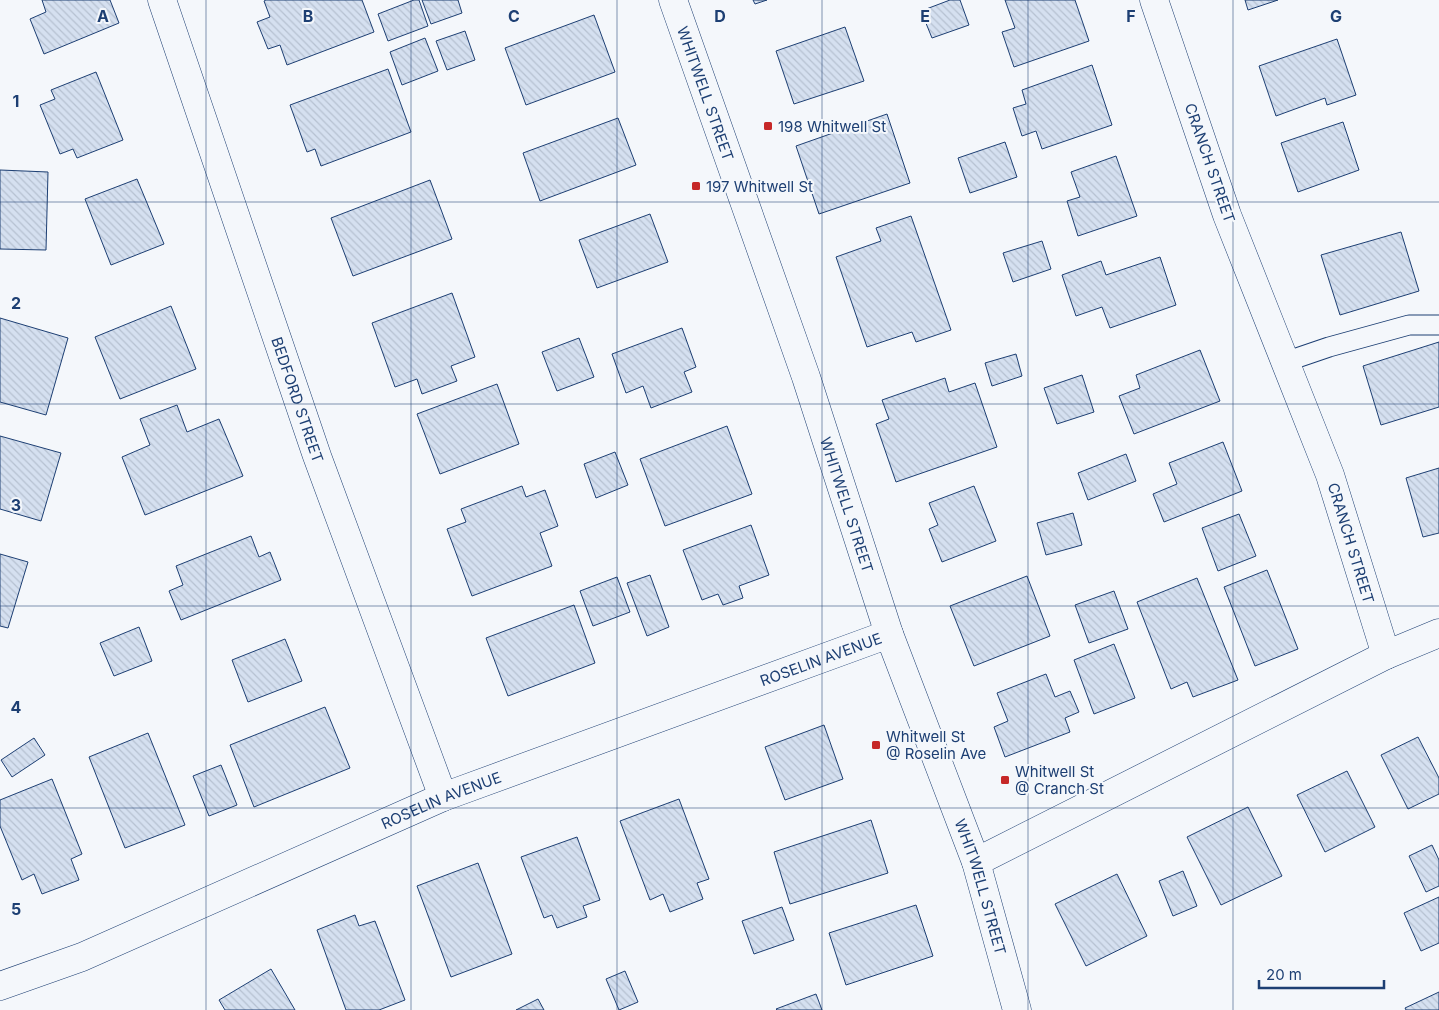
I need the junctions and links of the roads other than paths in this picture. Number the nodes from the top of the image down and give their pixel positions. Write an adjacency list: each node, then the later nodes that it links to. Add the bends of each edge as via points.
1 (162, 0): 9 (street, BEDFORD STREET, via 317,456)
2 (673, 0): 6 (street, WHITWELL STREET, via 806,377)
3 (1154, 0): 5 (street, CRANCH STREET, via 1226,215)
4 (1439, 324): 5 (lane, via 1409,325)
5 (1285, 362): 8 (street, CRANCH STREET, via 1330,475)
6 (889, 634): 9 (street, ROSELIN AVENUE); 10 (street, WHITWELL STREET)
7 (1439, 634): 8 (street)
8 (1386, 654): 10 (street)
9 (443, 797): 11 (street, ROSELIN AVENUE, via 82,957)
10 (976, 862): 12 (street, WHITWELL STREET)
11 (0, 986)
12 (1016, 1010)

